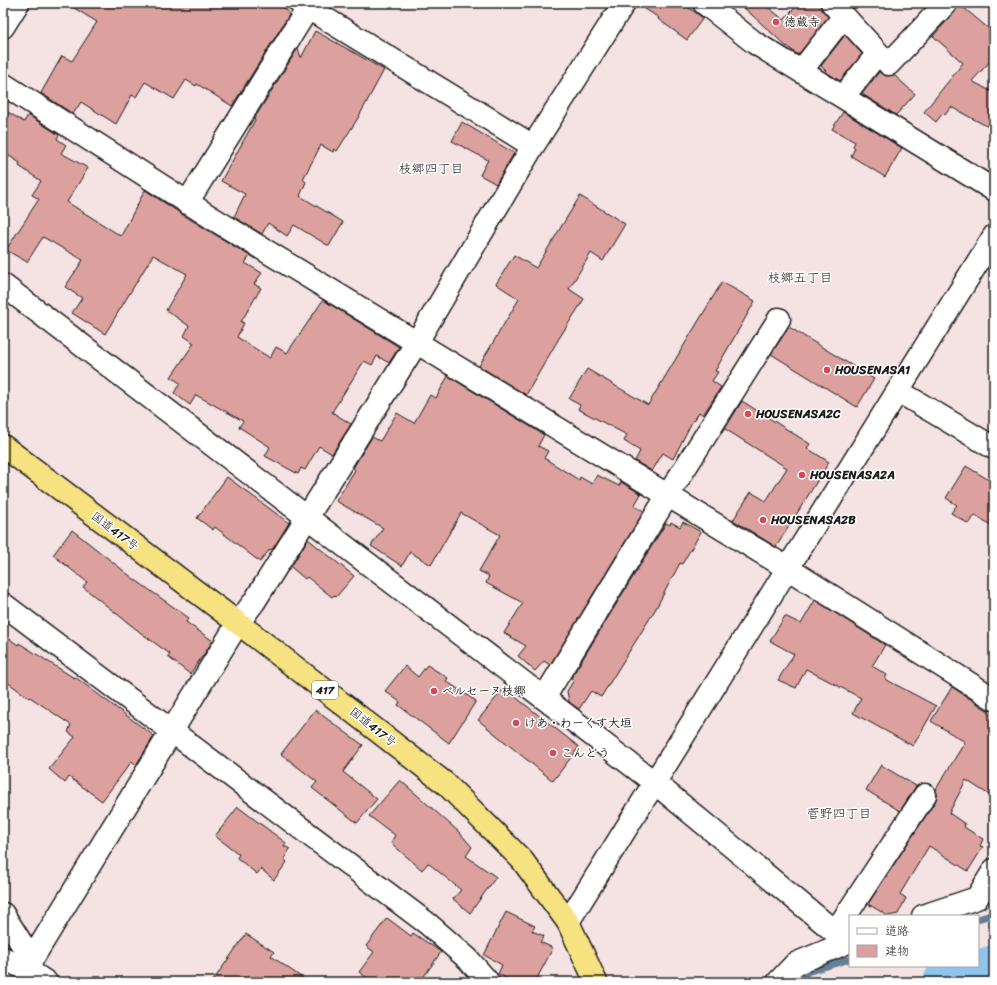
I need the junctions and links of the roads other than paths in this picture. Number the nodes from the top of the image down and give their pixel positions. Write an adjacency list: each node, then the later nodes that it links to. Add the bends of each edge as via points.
1 (18, 3): 7 (street)
2 (624, 3): 12 (street)
3 (704, 3): 9 (street, via 755,43)
4 (946, 3): 8 (street, via 889,64)
5 (304, 5): 12 (street); 14 (street)
6 (838, 10): 8 (street); 9 (street)
7 (3, 27)
8 (878, 53): 11 (street)
9 (801, 71): 11 (street)
10 (3, 84): 14 (street)
11 (842, 97): 13 (street)
12 (533, 146): 18 (street)
13 (994, 190)
14 (187, 202): 18 (street)
15 (994, 236): 19 (street)
16 (3, 285): 23 (street)
17 (779, 319): 22 (street)
18 (417, 342): 22 (street); 23 (street)
19 (898, 390): 21 (street); 24 (street)
20 (3, 446): 26 (highway, 国道417号 / 417)
21 (994, 448)
22 (668, 495): 24 (street); 27 (street)
23 (308, 517): 26 (street); 27 (street)
24 (787, 568): 28 (street); 30 (street)
25 (3, 604): 29 (street)
26 (238, 623): 29 (street); 36 (highway, 国道417号 / 417, via 446,784 522,860)
27 (544, 698): 30 (street)
28 (994, 699)
29 (172, 731): 40 (street); 42 (street, via 428,924 468,959)
30 (655, 783): 36 (street); 38 (street)
31 (925, 795): 34 (street)
32 (994, 870): 35 (street, via 976,898)
33 (3, 914): 40 (street)
34 (857, 915)
35 (926, 915)
36 (568, 922): 43 (highway, 国道417号 / 417)
37 (849, 929): 38 (street)
38 (844, 938): 44 (street, via 795,964)
39 (3, 958): 40 (street)
40 (29, 964): 41 (street)
41 (46, 982)
42 (488, 982)
43 (596, 982)
44 (778, 982)

